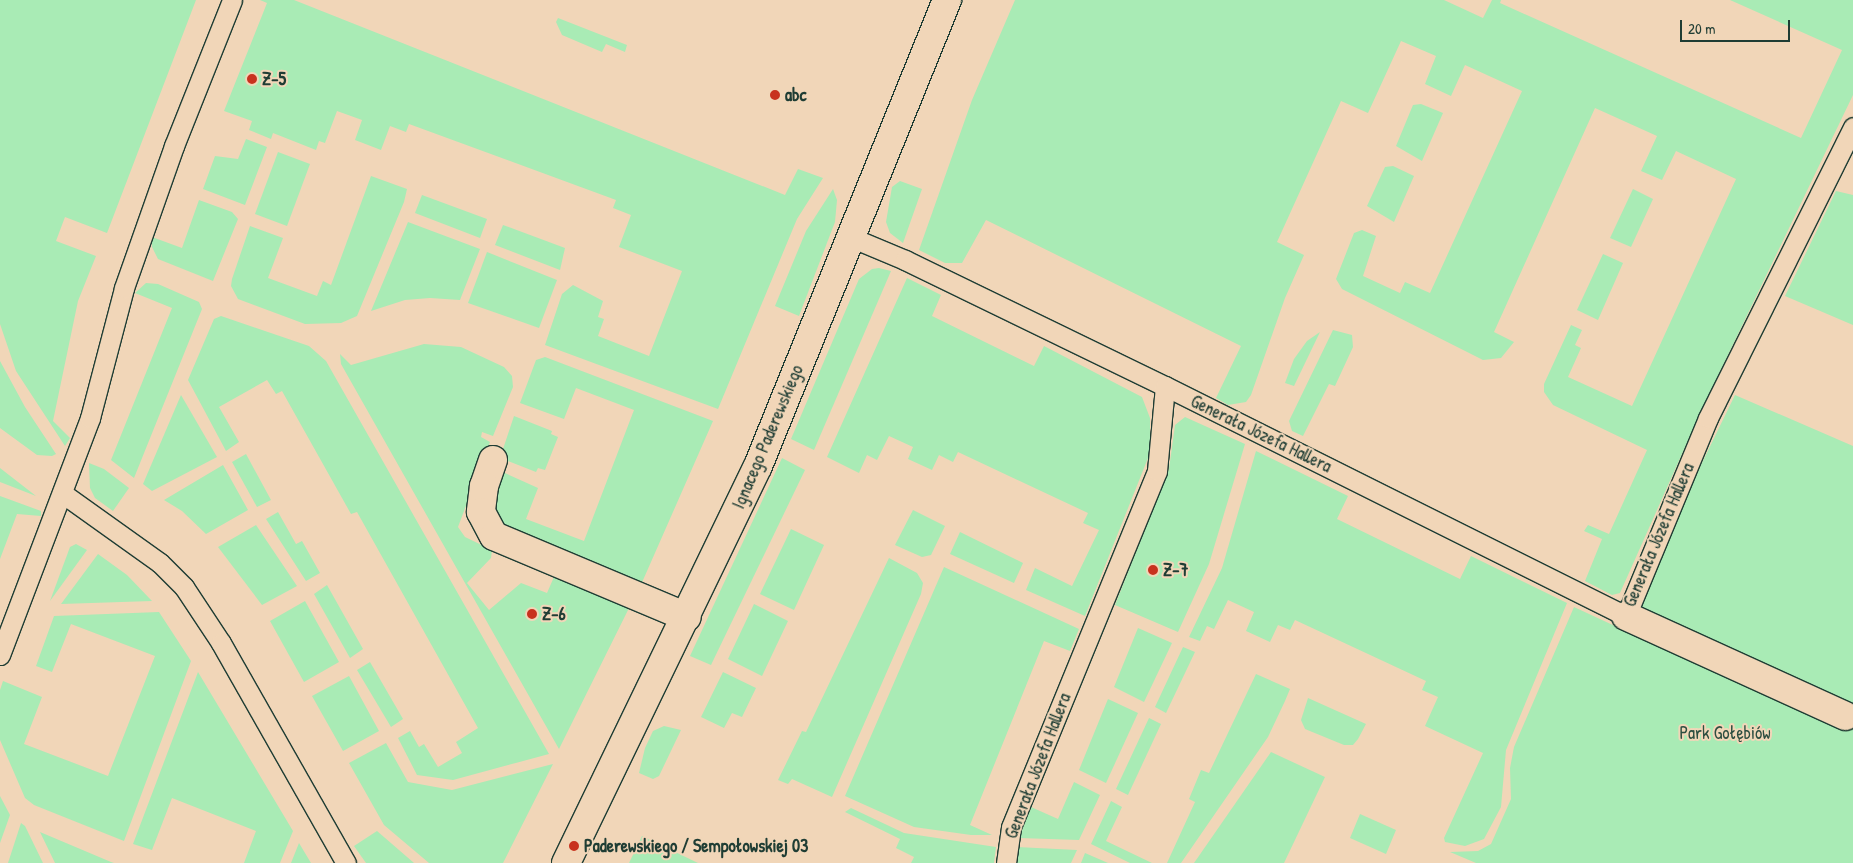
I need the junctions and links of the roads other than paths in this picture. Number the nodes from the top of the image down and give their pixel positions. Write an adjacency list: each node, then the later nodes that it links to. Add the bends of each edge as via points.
1 (232, 0): 7 (lane, via 174,146 124,288 90,418)
2 (946, 0): 4 (street, Ignacego Paderewskiego)
3 (1853, 127): 9 (lane, Generała Józefa Hallera, via 1708,418)
4 (850, 238): 5 (lane, Generała Józefa Hallera, via 905,260); 8 (street, Ignacego Paderewskiego, via 758,466)
5 (1165, 386): 9 (lane, Generała Józefa Hallera); 14 (lane, Generała Józefa Hallera, via 1157,471 1011,827)
6 (493, 460): 8 (street, via 480,512 494,536)
7 (62, 493): 10 (lane); 12 (lane, via 160,564 184,587 221,643)
8 (687, 616): 13 (street, Ignacego Paderewskiego)
9 (1626, 616): 11 (street)
10 (0, 655)
11 (1845, 716)
12 (346, 863)
13 (566, 863)
14 (1006, 863)

